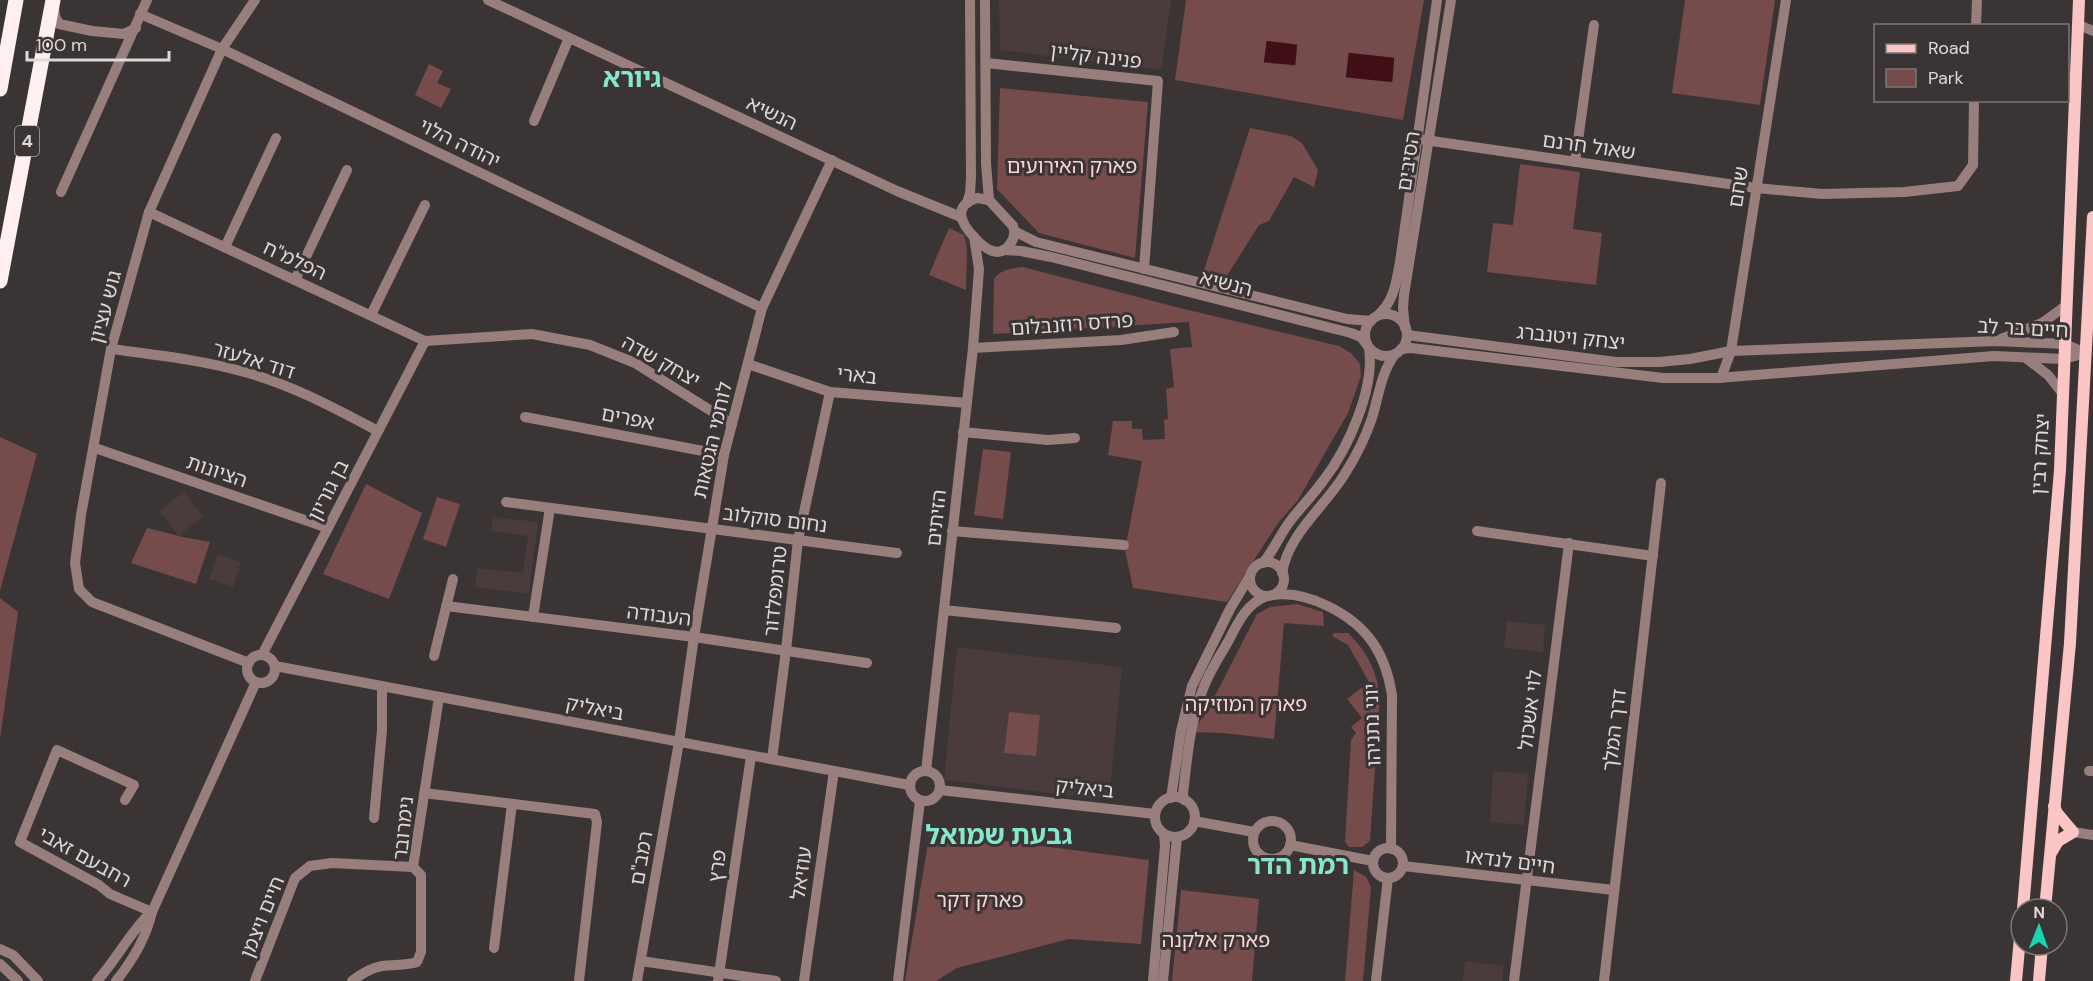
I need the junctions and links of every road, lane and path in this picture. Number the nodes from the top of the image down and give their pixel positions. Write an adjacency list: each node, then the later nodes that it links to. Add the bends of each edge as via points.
1 (16, 0): 24 (highway)
2 (53, 0): 19 (street, via 59,24 98,32 124,34); 49 (highway, 4)
3 (147, 0): 13 (street)
4 (255, 0): 22 (street, גוש עציון)
5 (488, 0): 21 (street, הנשיא)
6 (970, 0): 36 (street, via 971,178)
7 (985, 0): 23 (street)
8 (1437, 0): 28 (street, הסיבים)
9 (1451, 0): 29 (street, הסיבים)
10 (1786, 0): 33 (street, שחם)
11 (1977, 0): 16 (street)
12 (2079, 0): 18 (main road, יצחק רבין)
13 (141, 14): 14 (street, יהודה הלוי); 19 (street)
14 (153, 19): 19 (street); 22 (street, יהודה הלוי)
15 (2093, 20): 18 (street)
16 (1976, 24)
17 (1594, 25): 31 (street)
18 (2079, 25): 20 (street); 50 (main road, יצחק רבין)
19 (134, 30): 34 (street)
20 (2093, 31)
21 (569, 38): 26 (street); 30 (street, הנשיא)
22 (222, 49): 38 (street, גוש עציון); 51 (street, יהודה הלוי)
23 (986, 63): 35 (street); 47 (street, פנינה קליין, via 1158,81)
24 (0, 89)
25 (1974, 102): 33 (street, שאול חרנם, via 1973,165 1958,186 1822,194)
26 (534, 121)
27 (276, 138): 43 (street)
28 (1418, 139): 29 (street, שאול חרנם); 53 (street, הסיבים, via 1394,292)
29 (1430, 141): 31 (street, שאול חרנם); 54 (street, הסיבים, via 1404,295)
30 (832, 160): 39 (street, הנשיא); 51 (street, לוחמי הגטאות)
31 (1575, 162): 33 (street, שאול חרנם)
32 (347, 170): 48 (street)
33 (1756, 188): 63 (street, שחם)
34 (61, 192)
35 (989, 200): 36 (street, via 977,198); 41 (street, via 1010,221)
36 (967, 203): 39 (street)
37 (425, 205): 52 (street)
38 (149, 212): 43 (street, הפלמ"ח); 61 (street, גוש עציון)
39 (961, 217): 42 (street)
40 (2093, 217): 64 (main road, יצחק רבין)
41 (1014, 231): 44 (street, via 1012,243); 47 (street, הנשיא, via 1036,242)
42 (974, 237): 45 (street); 46 (street, הזיתים)
43 (225, 247): 48 (street, הפלמ"ח)
44 (1003, 250): 45 (street); 59 (street, הנשיא, via 1051,257 1351,333)
45 (990, 251): 46 (street, הזיתים)
46 (979, 269): 60 (street, הזיתים)
47 (1144, 269): 53 (street, הנשיא, via 1347,319)
48 (295, 280): 52 (street, הפלמ"ח)
49 (0, 281)
50 (2067, 305): 57 (street, via 2042,323); 58 (main road, יצחק רבין)
51 (762, 308): 67 (street, לוחמי הגטאות)
52 (370, 315): 56 (street, הפלמ"ח)
53 (1374, 319): 54 (street, via 1397,317); 59 (street, via 1365,332)
54 (1406, 331): 62 (street, via 1406,340); 63 (street, יצחק ויטנברג, via 1616,362 1659,362)
55 (1174, 332): 60 (street, פרדס רוזנבלום, via 1117,340)
56 (425, 341): 73 (street, יצחק שדה, via 532,334 590,345 635,363); 74 (street, בן גוריון)
57 (1996, 341): 58 (street, חיים בר לב); 63 (street, חיים בר לב)
58 (2065, 344): 64 (street, חיים בר לב); 66 (main road, יצחק רבין)
59 (1368, 346): 62 (street, via 1378,354); 91 (street, via 1369,377 1346,444)
60 (973, 348): 71 (street, הזיתים)
61 (111, 349): 74 (street, דוד אלעזר, via 189,359 249,374 319,400); 77 (street, גוש עציון)
62 (1398, 351): 68 (street, חיים בר לב, via 1411,348 1663,378); 93 (street, via 1386,368 1372,419 1347,472 1294,541 1286,556)
63 (1731, 351): 68 (street, שחם)
64 (2086, 353): 66 (street, חיים בר לב); 124 (main road, יצחק רבין, via 2070,643)
65 (2024, 358): 66 (street, חיים בר לב); 68 (street, חיים בר לב, via 1983,357); 70 (street, via 2048,375)
66 (2064, 359): 70 (main road, יצחק רבין)
67 (748, 364): 69 (street, בארי); 73 (street, לוחמי הגטאות)
68 (1720, 378)
69 (830, 392): 71 (street, בארי); 86 (street, טרומפלדור)
70 (2063, 394): 142 (main road, יצחק רבין)
71 (967, 403): 75 (street, הזיתים)
72 (525, 417): 78 (street, אפרים)
73 (732, 424): 78 (street, לוחמי הגטאות)
74 (378, 431): 82 (street, בן גוריון)
75 (963, 432): 76 (street, via 1045,440); 84 (street, הזיתים)
76 (1075, 438)
77 (95, 448): 82 (street, הציונות); 105 (street, גוש עציון, via 75,563 80,589 92,602)
78 (724, 455): 83 (street, לוחמי הגטאות)
79 (1661, 483): 90 (street, דרך המלך)
80 (506, 502): 81 (street, נחום סוקלוב)
81 (550, 508): 83 (street, נחום סוקלוב); 99 (street)
82 (328, 528): 103 (street, בן גוריון)
83 (711, 529): 86 (street, נחום סוקלוב); 101 (street, לוחמי הגטאות)
84 (952, 531): 88 (street); 98 (street, הזיתים)
85 (1477, 531): 87 (street)
86 (798, 540): 89 (street, נחום סוקלוב); 102 (street, טרומפלדור)
87 (1569, 543): 90 (street); 140 (street, לוי אשכול)
88 (1124, 545)
89 (897, 553)
90 (1653, 556): 141 (street, דרך המלך)
91 (1263, 563): 92 (street); 93 (street, via 1272,563)
92 (1250, 576): 95 (street, via 1254,591); 119 (street, via 1192,686)
93 (1283, 576): 95 (street, via 1281,589); 96 (street, יוני נתניהו)
94 (453, 579): 97 (street)
95 (1270, 596): 96 (street, יוני נתניהו, via 1287,594); 121 (street, via 1258,599 1246,611 1203,689 1191,732)
96 (1311, 599): 134 (street, יוני נתניהו, via 1364,632 1388,673 1392,695)
97 (446, 606): 99 (street, העבודה); 104 (street)
98 (944, 610): 100 (street); 115 (street, הזיתים)
99 (532, 617): 101 (street, העבודה)
100 (1116, 628)
101 (694, 637): 102 (street, העבודה); 111 (street, לוחמי הגטאות)
102 (786, 651): 106 (street, העבודה); 113 (street, טרומפלדור)
103 (262, 655): 105 (street); 107 (street)
104 (434, 656)
105 (249, 663): 108 (street, via 248,672)
106 (867, 663)
107 (275, 666): 108 (street, via 269,681); 109 (street, ביאליק)
108 (256, 682): 144 (street)
109 (382, 686): 110 (street, ביאליק); 126 (street)
110 (439, 697): 111 (street, ביאליק); 118 (street, נימרובר)
111 (679, 742): 112 (street, ביאליק); 149 (street, רמב"ם)
112 (752, 756): 113 (street, ביאליק); 151 (street, פרץ)
113 (772, 759): 114 (street, ביאליק)
114 (834, 771): 116 (street, ביאליק); 162 (street, עוזיאל)
115 (926, 771): 116 (street, via 913,776); 117 (street, via 939,780)
116 (909, 785): 122 (street, via 912,795)
117 (940, 790): 122 (street, via 930,801); 125 (street, ביאליק)
118 (424, 793): 123 (street); 138 (street, נימרובר)
119 (1171, 798): 121 (street); 125 (street, via 1161,803)
120 (125, 800): 144 (street, רחבעם זאבי, via 134,785 57,750 20,842 110,894)
121 (1184, 800): 127 (street, via 1193,809)
122 (920, 801): 163 (street)
123 (512, 804): 145 (street); 159 (street, via 595,814)
124 (2054, 806): 129 (main road); 135 (main road, יצחק רבין)
125 (1155, 814): 130 (street, via 1156,825)
126 (374, 818)
127 (1194, 821): 128 (street); 132 (street, via 1188,832)
128 (1254, 832): 133 (street, via 1262,823 1280,822 1291,835); 133 (street, via 1254,845 1267,858 1279,857)
129 (2073, 832): 131 (street); 135 (main road, via 2058,841)
130 (1164, 834): 132 (street); 164 (street)
131 (2093, 834)
132 (1177, 837): 165 (street)
133 (1290, 845): 136 (street)
134 (1391, 849): 136 (street, via 1381,850); 137 (street, via 1401,856)
135 (2049, 857): 143 (main road, יצחק רבין)
136 (1373, 861): 139 (street, via 1375,871)
137 (1402, 866): 139 (street, via 1397,875); 140 (street, חיים לנדאו)
138 (413, 867): 157 (street, חיים ויצמן, via 332,863 310,866 295,878); 158 (street, נימרובר, via 421,875 421,952 417,962 381,966)
139 (1388, 878): 166 (street)
140 (1527, 882): 141 (street, חיים לנדאו); 167 (street, לוי אשכול)
141 (1614, 890): 168 (street, דרך המלך)
142 (2024, 897)
143 (2046, 897)
144 (152, 912): 155 (street, via 139,923); 156 (street, via 135,957)
145 (494, 948)
146 (0, 949): 154 (street)
147 (2018, 957): 169 (main road)
148 (2041, 957): 170 (main road)
149 (641, 961): 151 (street); 160 (street, רמב"ם)
150 (2, 966): 152 (street); 153 (street)
151 (719, 977): 161 (street)
152 (10, 981)
153 (18, 981)
154 (38, 981)
155 (97, 981)
156 (116, 981)
157 (255, 981)
158 (352, 981)
159 (579, 981)
160 (638, 981)
161 (776, 981)
162 (804, 981)
163 (897, 981)
164 (1153, 981)
165 (1163, 981)
166 (1376, 981)
167 (1514, 981)
168 (1605, 981)
169 (2016, 981)
170 (2039, 981)

